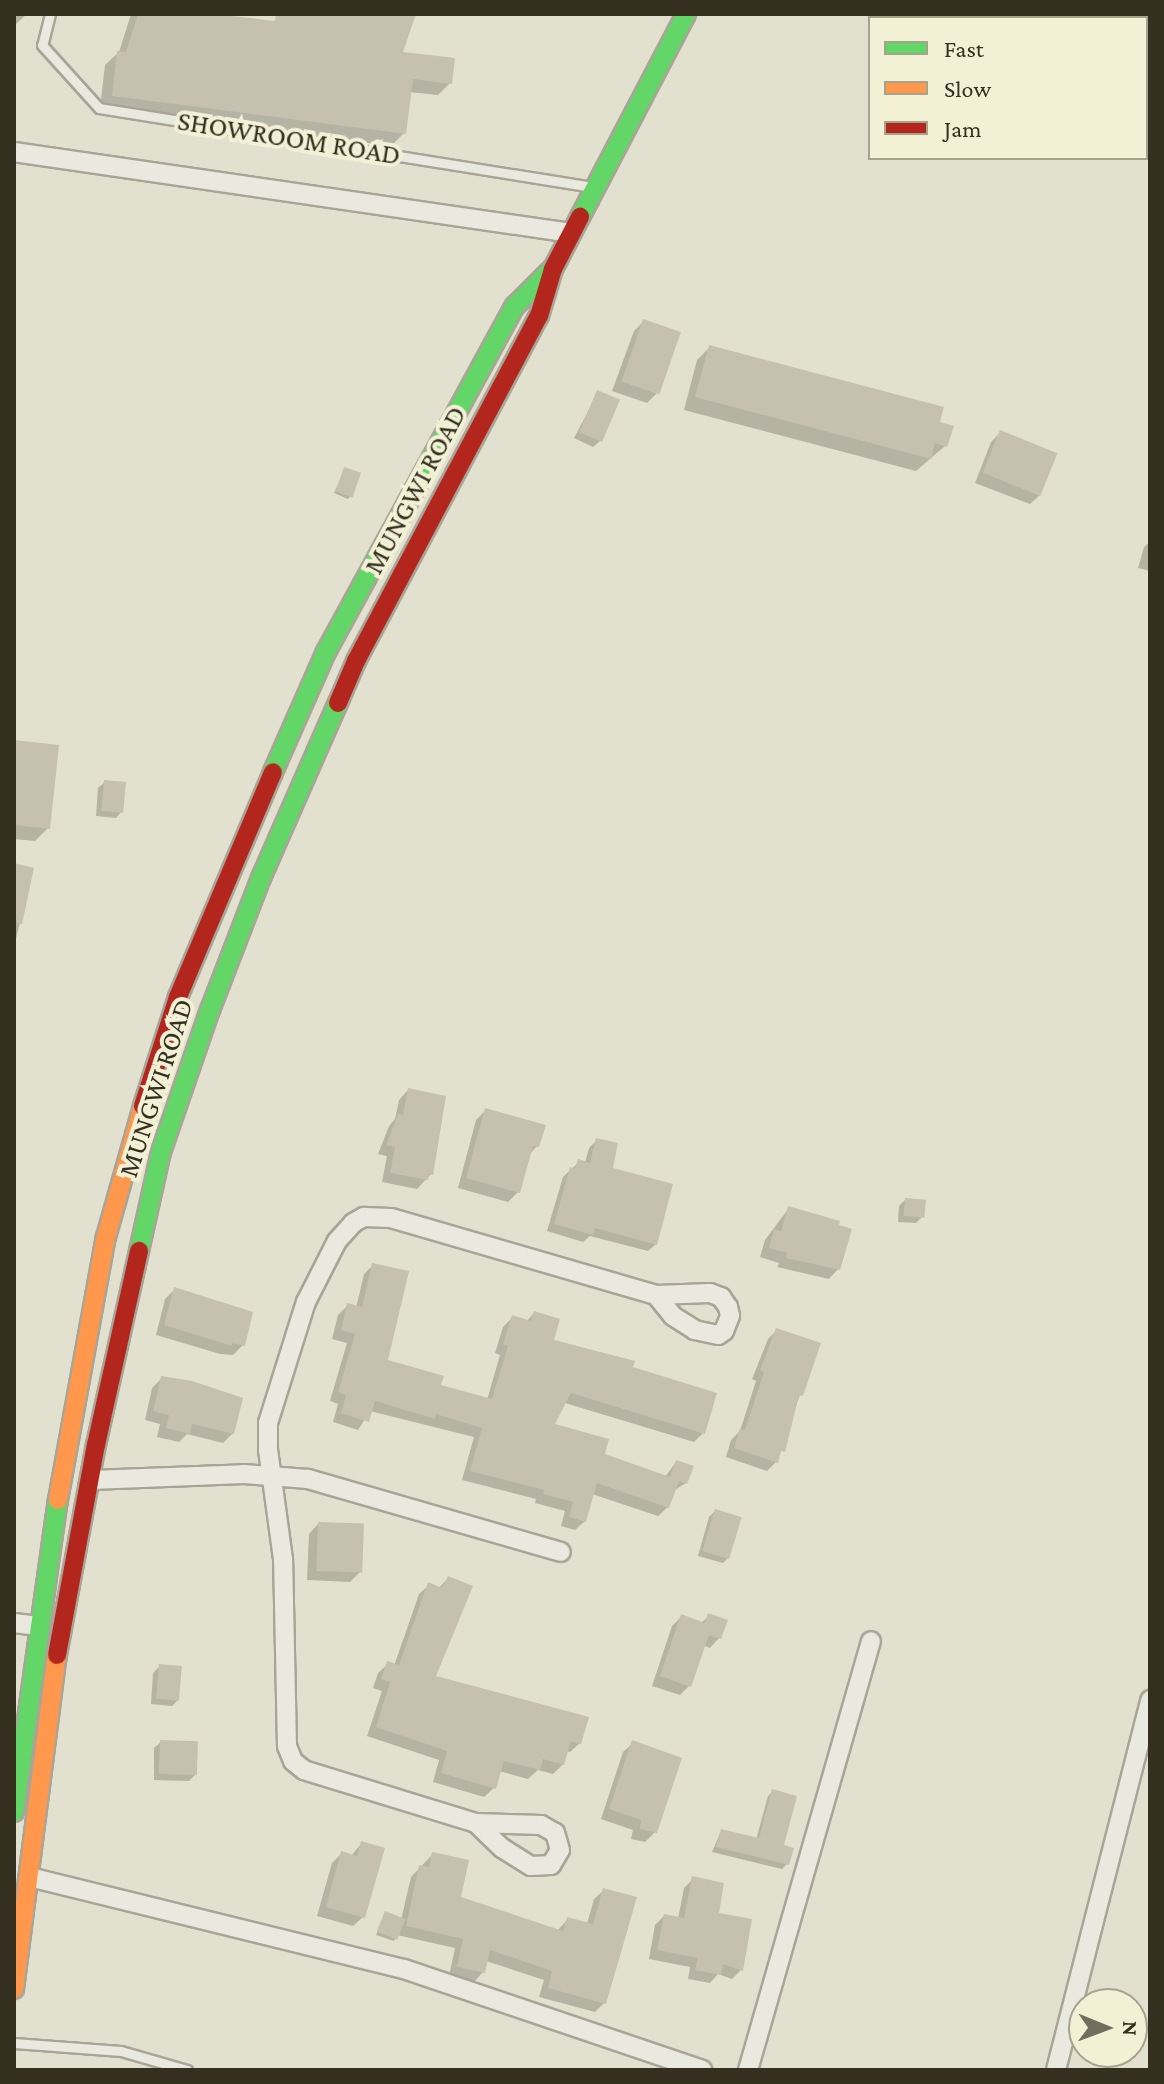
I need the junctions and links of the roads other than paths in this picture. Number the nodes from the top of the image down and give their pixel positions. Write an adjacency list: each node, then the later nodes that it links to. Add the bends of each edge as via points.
1 (50, 14): 4 (lane, SHOWROOM ROAD, via 42,45 99,108)
2 (686, 14): 4 (main road, MUNGWI ROAD)
3 (14, 152): 5 (street)
4 (594, 187): 5 (main road, MUNGWI ROAD)
5 (571, 233): 6 (main road, MUNGWI ROAD)
6 (553, 269): 9 (main road, MUNGWI ROAD, via 539,316 356,661 210,1010 161,1152); 12 (main road, MUNGWI ROAD, via 515,306 326,652 178,997 124,1163 106,1237)
7 (656, 1295): 8 (street, via 391,1218 364,1217 337,1241 306,1302 268,1423)
8 (272, 1475): 9 (street); 10 (street, via 308,1479); 16 (street, via 283,1559 287,1746 293,1761 304,1770)
9 (91, 1480): 17 (main road, MUNGWI ROAD, via 61,1627)
10 (561, 1552)
11 (14, 1623): 12 (street)
12 (39, 1626): 15 (main road, MUNGWI ROAD)
13 (871, 1641): 22 (street)
14 (1150, 1700): 23 (street)
15 (14, 1812)
16 (476, 1823)
17 (29, 1877): 18 (main road, MUNGWI ROAD); 21 (street, via 404,1969)
18 (14, 1989)
19 (14, 2043): 20 (lane, via 121,2051)
20 (187, 2070)
21 (702, 2070)
22 (748, 2070)
23 (1056, 2070)

